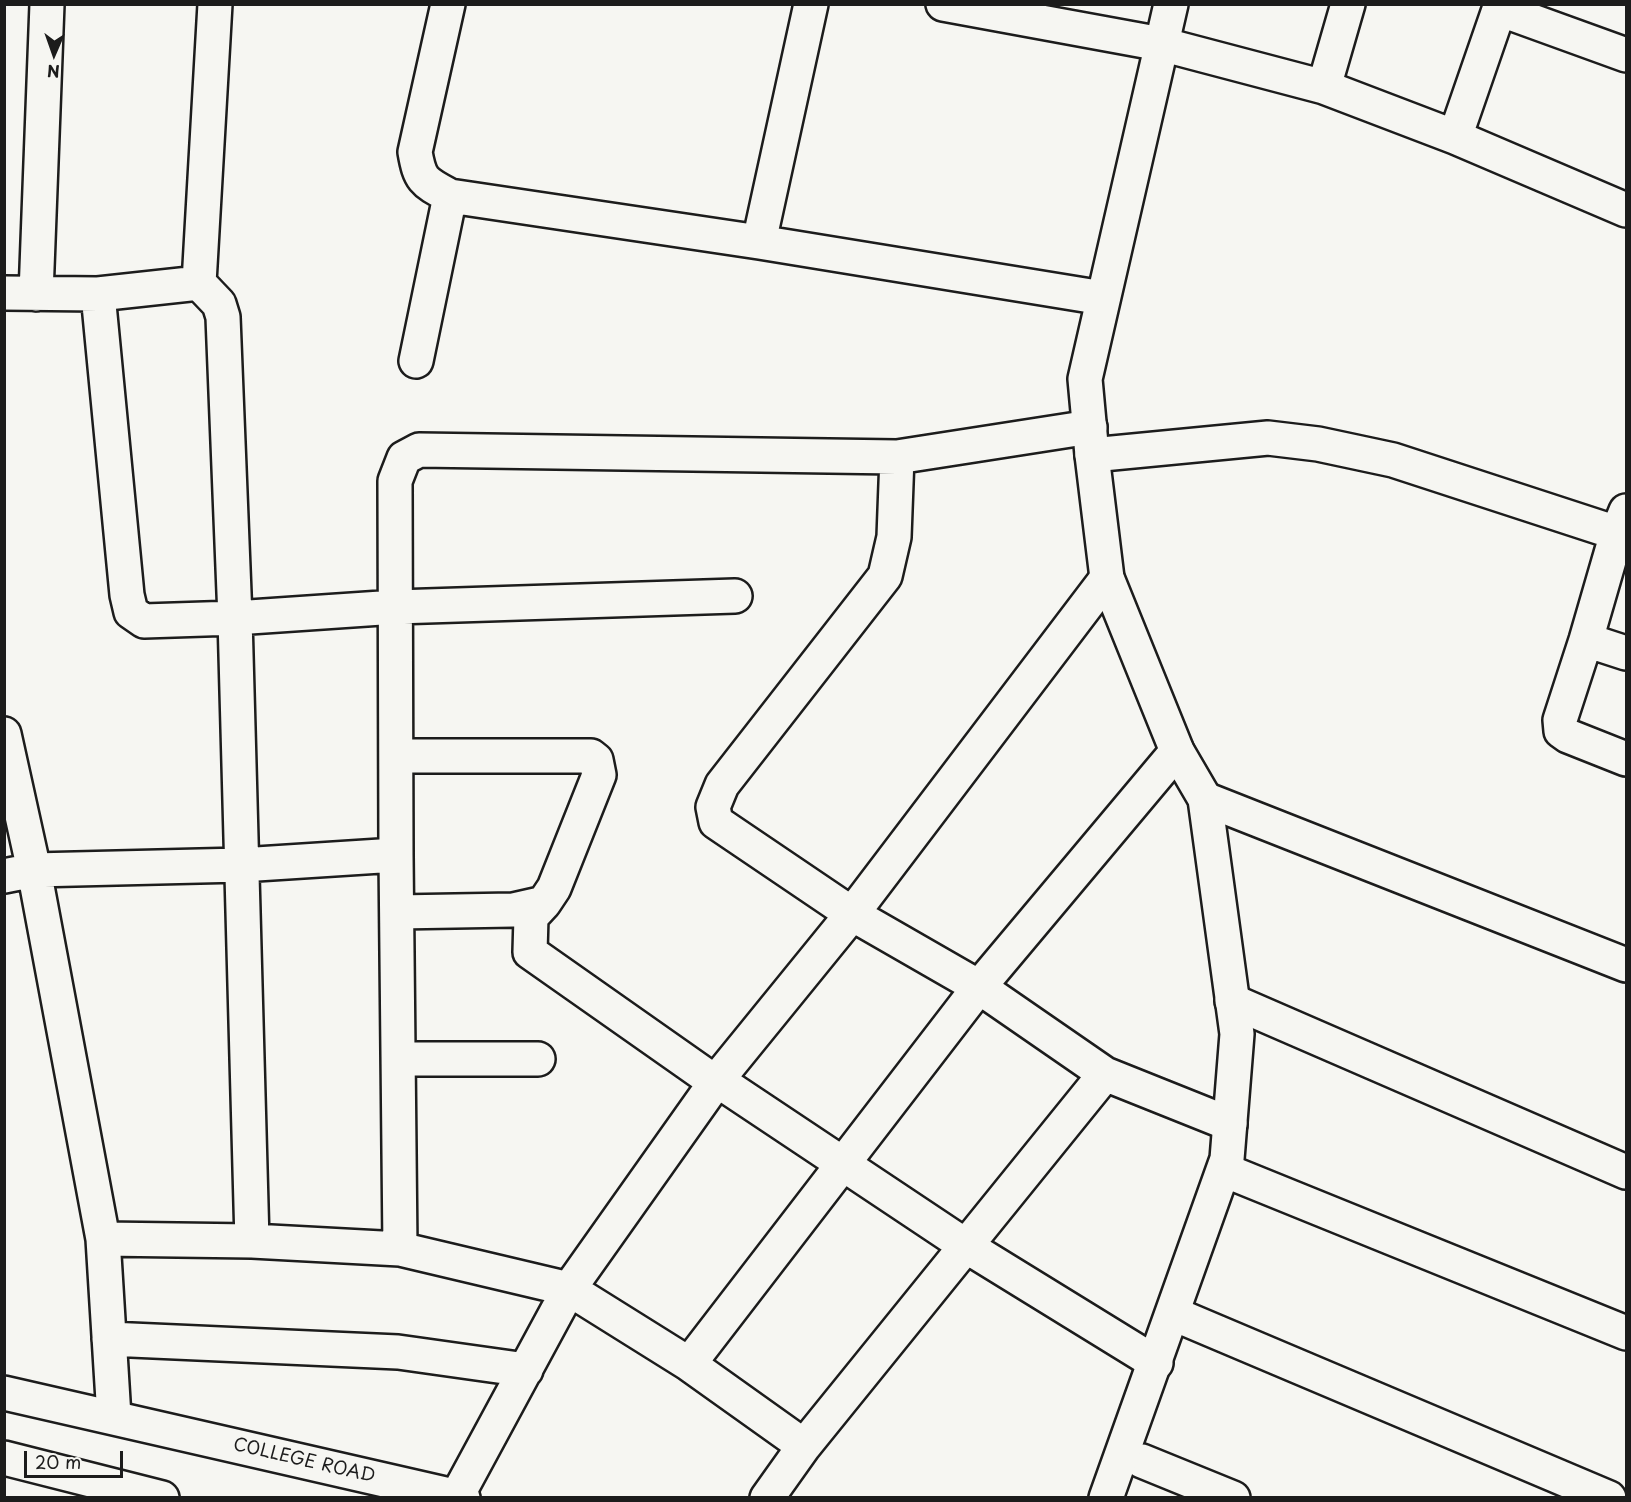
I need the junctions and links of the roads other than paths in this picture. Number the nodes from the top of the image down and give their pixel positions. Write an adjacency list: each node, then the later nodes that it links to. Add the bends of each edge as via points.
1 (47, 4): 17 (street)
2 (215, 4): 16 (street)
3 (447, 4): 13 (street, via 415,152 419,173 430,185)
4 (811, 4): 15 (street)
5 (943, 4): 9 (street)
6 (1171, 4): 9 (street)
7 (1348, 4): 11 (street)
8 (1500, 7): 10 (street); 12 (street)
9 (1161, 44): 11 (street); 19 (street)
10 (1626, 55)
11 (1324, 87): 12 (street)
12 (1455, 137): 14 (street)
13 (450, 196): 15 (street); 20 (street)
14 (1626, 210)
15 (759, 242): 19 (street)
16 (199, 283): 18 (street); 27 (street, via 219,304 223,317)
17 (20, 293): 18 (street)
18 (98, 294): 27 (street, via 131,612 144,621)
19 (1103, 298): 21 (street, via 1085,379)
20 (416, 361)
21 (1091, 441): 22 (street); 23 (street, via 1268,438 1318,444 1393,460); 24 (street)
22 (897, 457): 26 (street, via 419,450 404,458 395,481); 40 (street, via 894,537 885,576 722,785 713,807 716,822)
23 (1623, 527): 28 (street)
24 (1107, 578): 31 (street); 40 (street)
25 (735, 596): 26 (street)
26 (396, 608): 27 (street); 32 (street)
27 (235, 618): 36 (street)
28 (1586, 640): 29 (street); 33 (street, via 1560,720 1561,731)
29 (1626, 653)
30 (4, 734): 37 (street)
31 (1177, 751): 34 (street); 42 (street)
32 (396, 756): 35 (street); 38 (street, via 591,756 596,760 599,774 554,888)
33 (1626, 759)
34 (1204, 799): 41 (street); 43 (street)
35 (396, 855): 36 (street); 39 (street)
36 (242, 865): 37 (street); 53 (street)
37 (19, 873): 52 (street)
38 (544, 903): 39 (street, via 513,909); 47 (street, via 531,917 530,952)
39 (397, 912): 44 (street)
40 (852, 914): 42 (street); 47 (street)
41 (1626, 965)
42 (979, 987): 46 (street); 49 (street)
43 (1232, 1001): 48 (street, via 1237,1034); 51 (street)
44 (399, 1059): 45 (street); 55 (street)
45 (538, 1059)
46 (1106, 1074): 48 (street); 54 (street)
47 (717, 1080): 49 (street); 56 (street)
48 (1230, 1124): 50 (street)
49 (842, 1165): 54 (street); 61 (street)
50 (1224, 1170): 57 (street); 58 (street)
51 (1626, 1172)
52 (103, 1239): 53 (street); 59 (street)
53 (252, 1241): 55 (street)
54 (966, 1246): 60 (street); 65 (street)
55 (400, 1249): 56 (street)
56 (569, 1289): 61 (street); 62 (street)
57 (1174, 1314): 60 (street); 73 (street)
58 (1626, 1334)
59 (109, 1338): 62 (street, via 398,1352); 64 (street)
60 (1156, 1363): 71 (street)
61 (689, 1364): 65 (street)
62 (526, 1370): 69 (street)
63 (4, 1393): 64 (street, COLLEGE ROAD)
64 (114, 1417): 69 (street, COLLEGE ROAD)
65 (804, 1446): 70 (street)
66 (4, 1458): 68 (street)
67 (1142, 1461): 72 (street)
68 (162, 1497)
69 (459, 1497)
70 (767, 1497)
71 (1106, 1497)
72 (1233, 1497)
73 (1609, 1497)

